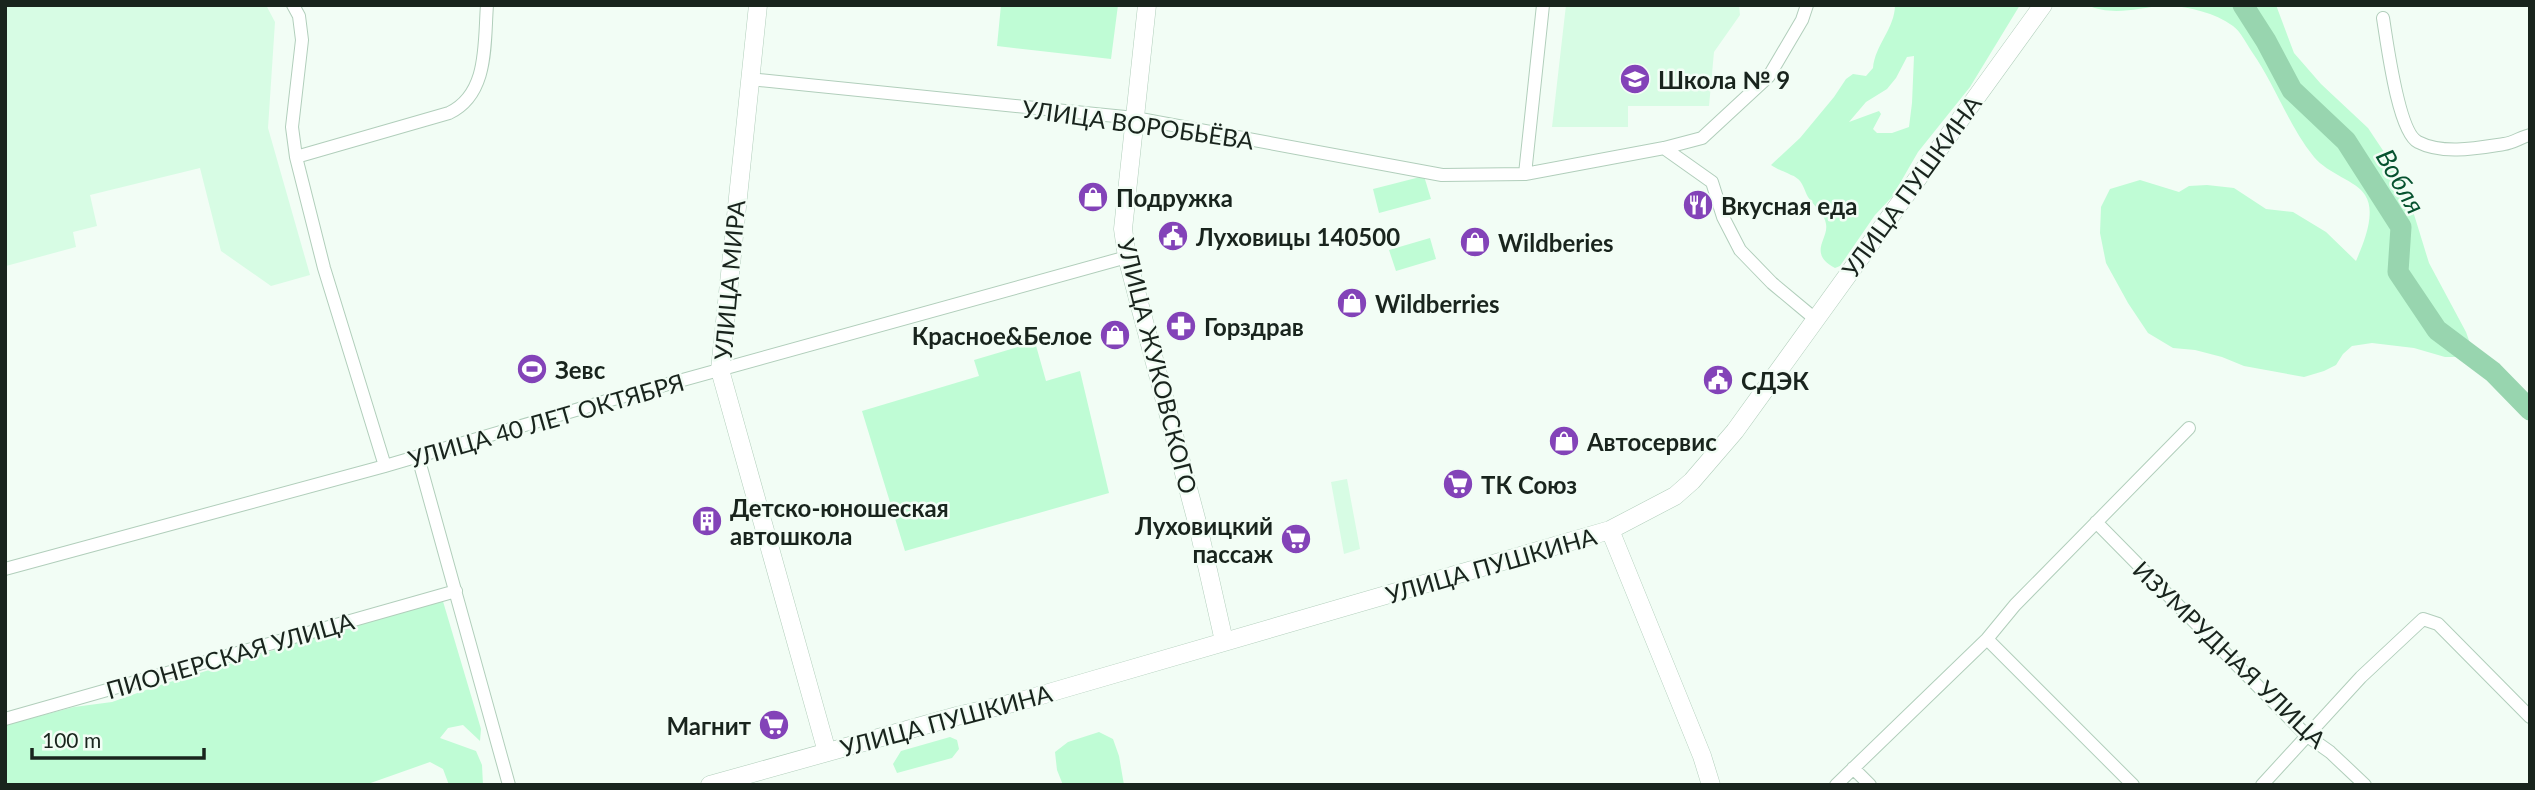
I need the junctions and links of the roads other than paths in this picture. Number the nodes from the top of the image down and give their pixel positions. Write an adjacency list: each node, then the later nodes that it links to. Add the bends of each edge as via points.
1 (293, 5): 13 (street, via 302,40 292,127)
2 (486, 5): 13 (street, via 482,73 460,108)
3 (758, 5): 9 (street, УЛИЦА МИРА)
4 (1147, 5): 10 (street, УЛИЦА ЖУКОВСКОГО)
5 (1543, 5): 14 (street)
6 (1807, 5): 12 (street, via 1769,76 1702,138)
7 (2039, 11): 16 (street, УЛИЦА ПУШКИНА)
8 (2383, 18): 11 (street, via 2406,130 2416,142 2446,150 2508,144)
9 (749, 79): 10 (street, УЛИЦА ВОРОБЬЁВА); 17 (street, УЛИЦА МИРА)
10 (1135, 118): 14 (street, УЛИЦА ВОРОБЬЁВА, via 1442,175); 15 (street, УЛИЦА ЖУКОВСКОГО, via 1123,229)
11 (2530, 135)
12 (1664, 148): 14 (street); 16 (street, via 1712,182 1740,250)
13 (296, 157): 20 (street, via 324,268)
14 (1525, 174)
15 (1126, 257): 17 (street, УЛИЦА 40 ЛЕТ ОКТЯБРЯ); 26 (street, УЛИЦА ЖУКОВСКОГО)
16 (1814, 318): 22 (street, УЛИЦА ПУШКИНА, via 1735,431 1692,481 1675,496)
17 (720, 370): 19 (street, УЛИЦА 40 ЛЕТ ОКТЯБРЯ); 30 (street, УЛИЦА МИРА)
18 (2189, 428): 21 (street)
19 (418, 457): 20 (street, УЛИЦА 40 ЛЕТ ОКТЯБРЯ); 24 (street)
20 (385, 466): 23 (street, УЛИЦА 40 ЛЕТ ОКТЯБРЯ)
21 (2096, 522): 25 (street); 29 (street, ИЗУМРУДНАЯ УЛИЦА)
22 (1610, 530): 26 (street, УЛИЦА ПУШКИНА); 34 (street)
23 (5, 569)
24 (456, 591): 28 (street, ПИОНЕРСКАЯ УЛИЦА); 32 (street)
25 (1987, 639): 31 (street); 37 (street)
26 (1224, 641): 30 (street, УЛИЦА ПУШКИНА)
27 (2530, 717): 29 (street, via 2438,625 2423,619)
28 (5, 719)
29 (2306, 735): 38 (street); 39 (street, ИЗУМРУДНАЯ УЛИЦА)
30 (827, 752): 33 (street, УЛИЦА ПУШКИНА)
31 (1853, 768): 35 (street); 36 (street)
32 (509, 785)
33 (710, 785)
34 (1711, 785)
35 (1836, 785)
36 (1870, 785)
37 (2133, 785)
38 (2262, 785)
39 (2365, 785)

